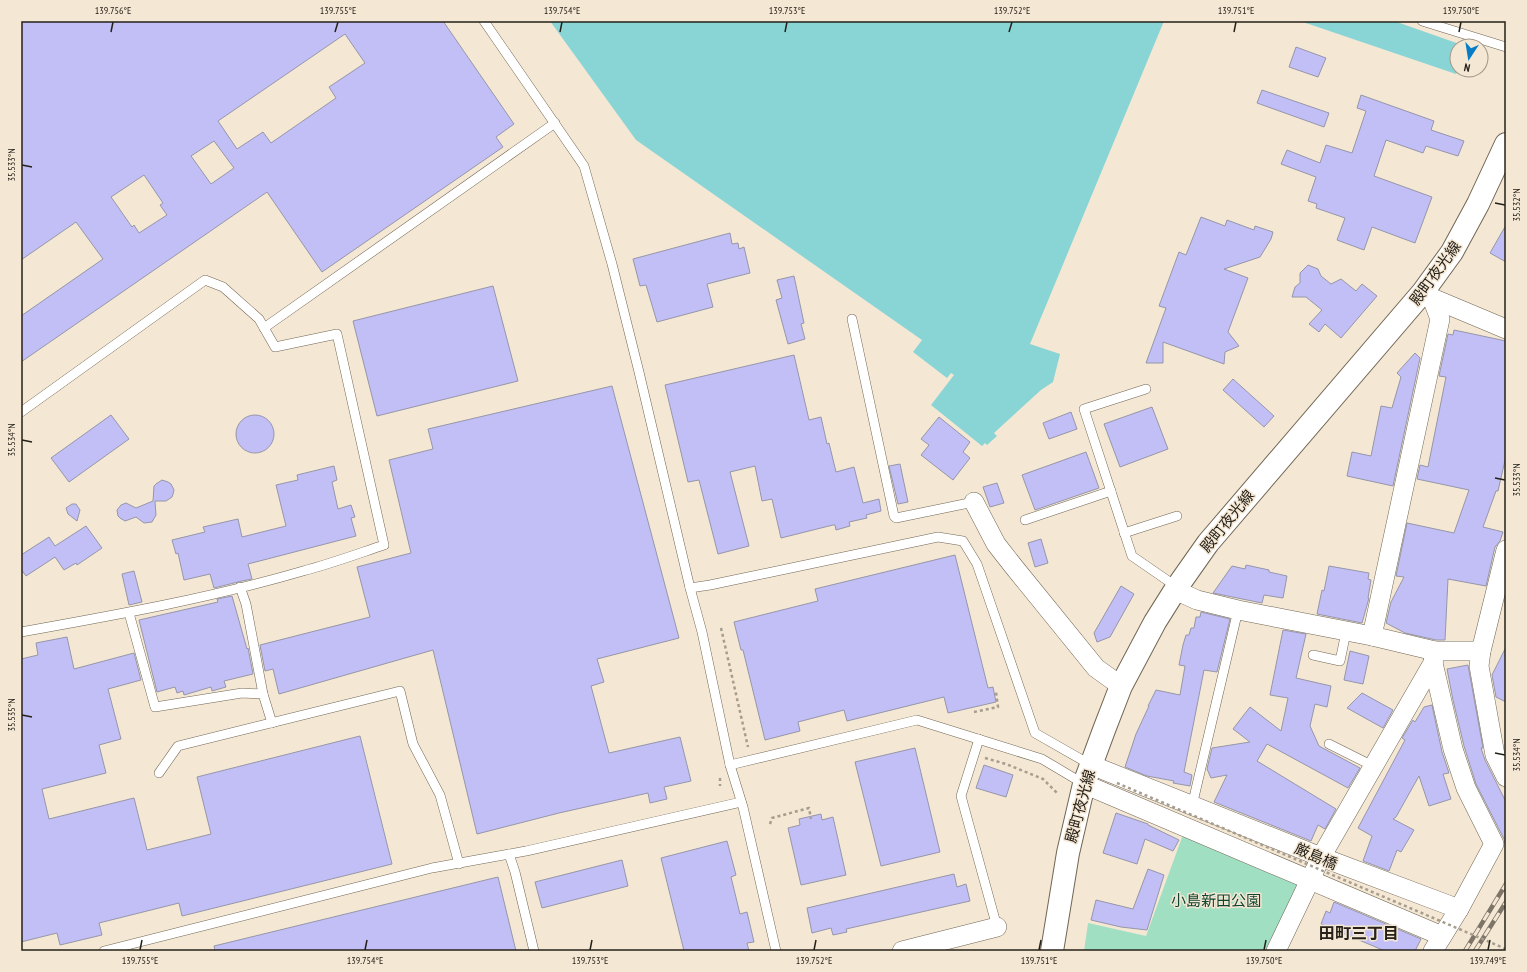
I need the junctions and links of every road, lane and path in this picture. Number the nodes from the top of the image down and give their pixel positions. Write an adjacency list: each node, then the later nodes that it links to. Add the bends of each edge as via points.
1 (484, 21): 4 (lane)
2 (1422, 21): 3 (lane)
3 (1506, 47)
4 (555, 123): 8 (lane); 19 (lane, via 584,166 620,295)
5 (1506, 144): 6 (street, 殿町夜光線, via 1478,204)
6 (1428, 295): 9 (street); 20 (street, 殿町夜光線, via 1213,537); 26 (street, via 1440,319)
7 (852, 319): 13 (lane, via 894,516 896,518)
8 (264, 328): 11 (lane, via 259,319 223,287 205,280); 18 (lane, via 276,347 337,334 384,545 303,572)
9 (1506, 329)
10 (1146, 389): 12 (lane, via 1084,409)
11 (21, 412)
12 (1110, 491): 15 (lane); 16 (lane)
13 (974, 502): 30 (street, via 996,544 1096,668)
14 (1177, 516): 16 (lane)
15 (1025, 520)
16 (1124, 533): 20 (lane, via 1132,556)
17 (1506, 550): 27 (street)
18 (240, 587): 22 (lane); 32 (lane, via 246,604)
19 (690, 588): 39 (lane, via 702,632); 42 (lane, via 938,537 963,541 978,564 1035,733)
20 (1176, 588): 21 (street, via 1197,600); 30 (street, 殿町夜光線)
21 (1238, 610): 25 (street); 47 (lane)
22 (129, 613): 24 (lane); 32 (lane, via 155,707 242,693)
23 (721, 628): 37 (path)
24 (21, 632)
25 (1346, 632): 26 (street); 28 (lane, via 1340,661)
26 (1372, 636): 29 (street)
27 (1481, 651): 29 (street); 43 (street, via 1479,666 1495,755)
28 (1313, 655)
29 (1434, 657): 40 (street); 54 (street, via 1446,720 1466,788 1494,844)
30 (1121, 686): 42 (street, 殿町夜光線)
31 (996, 692): 33 (path, via 998,707)
32 (263, 694): 34 (lane)
33 (974, 712)
34 (272, 723): 41 (lane, via 178,746); 52 (lane, via 400,691 414,744 440,795)
35 (979, 739): 39 (lane, via 917,720); 42 (lane); 55 (lane, via 961,796)
36 (1329, 744): 40 (lane)
37 (748, 747)
38 (984, 757): 45 (path, via 1043,779)
39 (730, 765): 46 (lane)
40 (1373, 766): 51 (street)
41 (159, 773)
42 (1087, 775): 47 (street); 53 (street); 62 (street, 殿町夜光線, via 1068,853)
43 (1506, 777)
44 (1117, 783): 57 (path, 厳島橋, bridge)
45 (1057, 793)
46 (741, 802): 50 (lane); 60 (lane)
47 (1192, 806): 51 (street)
48 (811, 818): 49 (path, via 809,808 772,818)
49 (770, 824)
50 (509, 854): 52 (lane); 59 (lane)
51 (1322, 857): 53 (street); 54 (street)
52 (459, 864): 58 (lane, via 432,868)
53 (1310, 880): 56 (street); 63 (street)
54 (1459, 909): 56 (street)
55 (997, 927): 61 (street)
56 (1438, 943)
57 (1506, 949)
58 (104, 951)
59 (534, 951)
60 (776, 951)
61 (902, 951)
62 (1052, 951)
63 (1276, 951)

